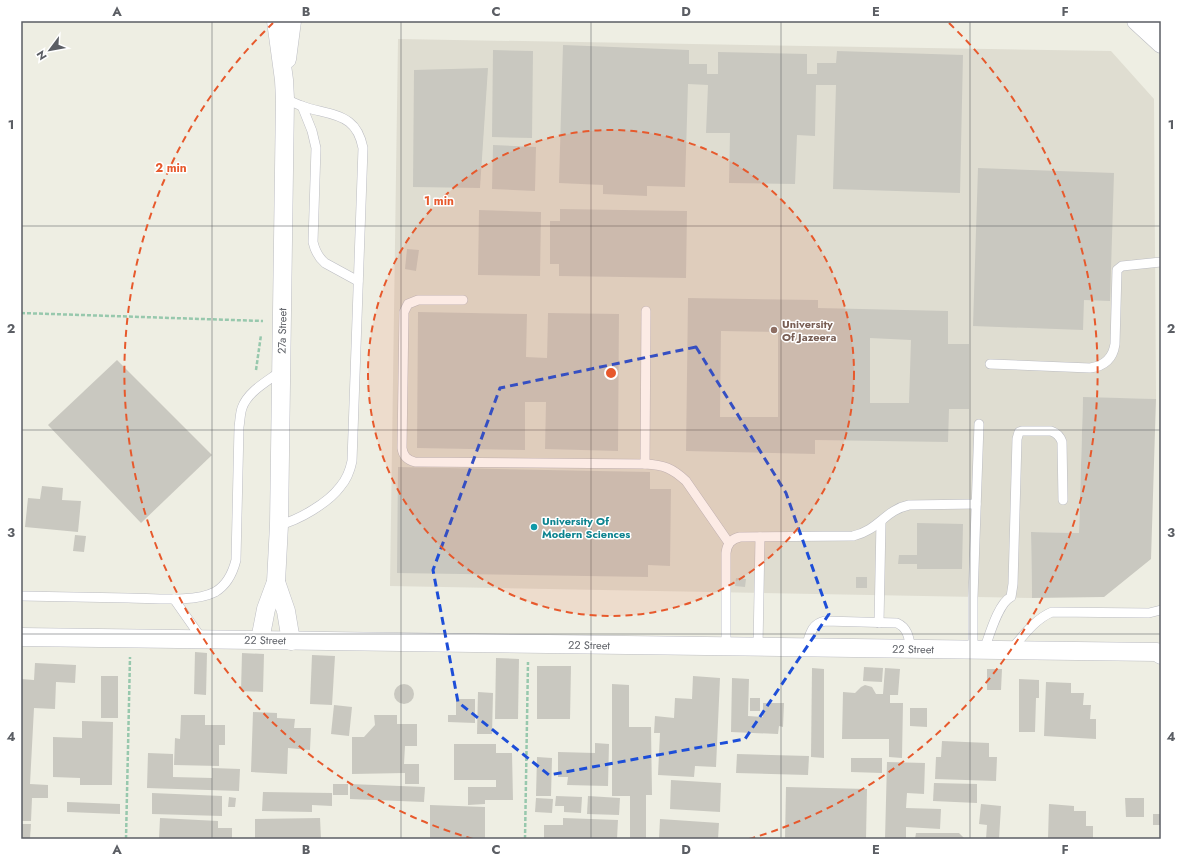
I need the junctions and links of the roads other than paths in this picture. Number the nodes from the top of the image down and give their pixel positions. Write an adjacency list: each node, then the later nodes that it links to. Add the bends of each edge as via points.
1 (276, 21): 7 (street, 27a Street)
2 (292, 21): 7 (street, 27a Street)
3 (1136, 21): 6 (street)
4 (1155, 21): 5 (street)
5 (1161, 39)
6 (1161, 44)
7 (284, 80): 8 (street, 27a Street)
8 (285, 99): 9 (lane); 15 (street, 27a Street)
9 (302, 106): 11 (lane, via 311,126 316,148 314,248 324,263); 11 (lane, via 349,122 361,138 363,148)
10 (1161, 262): 14 (lane, via 1122,266 1117,270 1115,344 1114,351 1105,363 1090,368)
11 (358, 281): 21 (lane, via 350,471 332,496 299,518)
12 (463, 300): 17 (lane, via 418,300 408,304 404,312 402,452 407,459 415,462)
13 (646, 311): 17 (lane)
14 (990, 364)
15 (282, 371): 21 (street, 27a Street); 26 (lane, via 246,399 240,418 234,570 229,579 208,595)
16 (979, 424): 19 (lane)
17 (645, 464): 23 (lane, via 671,469 686,481)
18 (1063, 500): 37 (lane, via 1062,442 1059,434 1051,431 1019,432 1011,597 1002,607)
19 (976, 504): 20 (lane, via 908,505 896,509); 37 (lane, via 973,597)
20 (881, 522): 22 (lane, via 866,532 853,536); 28 (lane)
21 (279, 525): 24 (street, 27a Street)
22 (760, 536): 23 (lane, via 734,538); 34 (lane)
23 (729, 543): 33 (lane, via 726,553)
24 (276, 582): 31 (street, 27a Street, via 266,609); 32 (street, 27a Street, via 286,611)
25 (21, 596): 26 (lane)
26 (174, 599): 30 (lane)
27 (1161, 610): 38 (lane, via 1149,613 1052,612 1043,615)
28 (879, 623): 35 (lane, via 825,621 815,625); 36 (lane, via 902,625 908,634)
29 (21, 637): 30 (street, 22 Street)
30 (202, 639): 31 (street, 22 Street)
31 (260, 640): 32 (street, 22 Street)
32 (291, 641): 33 (street, 22 Street)
33 (726, 647): 34 (street, 22 Street)
34 (758, 647): 35 (street, 22 Street)
35 (806, 647): 36 (street, 22 Street)
36 (911, 649): 37 (street, 22 Street)
37 (979, 650): 38 (street, 22 Street)
38 (1011, 650): 39 (street, 22 Street)
39 (1160, 652)

